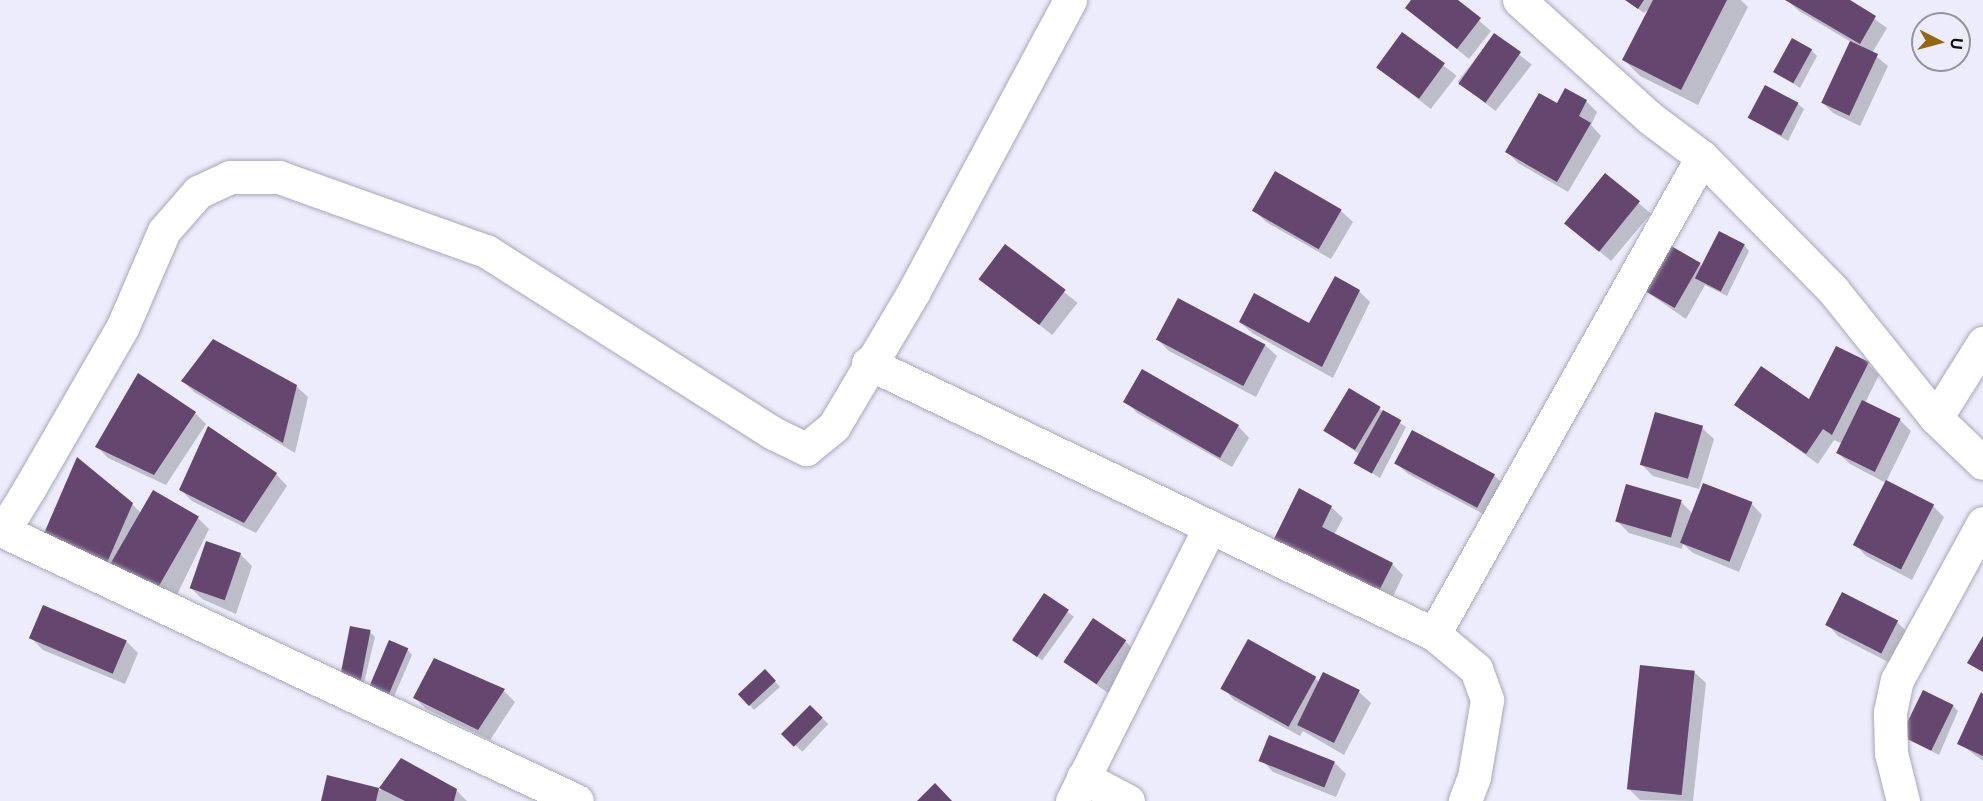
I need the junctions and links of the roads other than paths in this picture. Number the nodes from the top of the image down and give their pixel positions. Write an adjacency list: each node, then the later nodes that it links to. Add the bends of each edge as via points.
1 (1070, 0): 5 (street, via 914,291)
2 (1519, 0): 3 (street, via 1650,118)
3 (1702, 157): 6 (street, via 1833,290); 11 (street)
4 (1983, 343): 6 (street)
5 (868, 363): 9 (street); 10 (street, via 834,426 806,449 486,251 279,177 230,177 198,192 164,231 123,326)
6 (1936, 418): 7 (street)
7 (1983, 463)
8 (1983, 523): 16 (street, via 1897,680 1890,712 1891,753)
9 (1210, 527): 11 (street); 12 (street)
10 (2, 531): 13 (street)
11 (1434, 634): 15 (street, via 1476,669 1487,700)
12 (1078, 789): 14 (street)
13 (577, 801)
14 (1128, 801)
15 (1466, 801)
16 (1903, 801)

